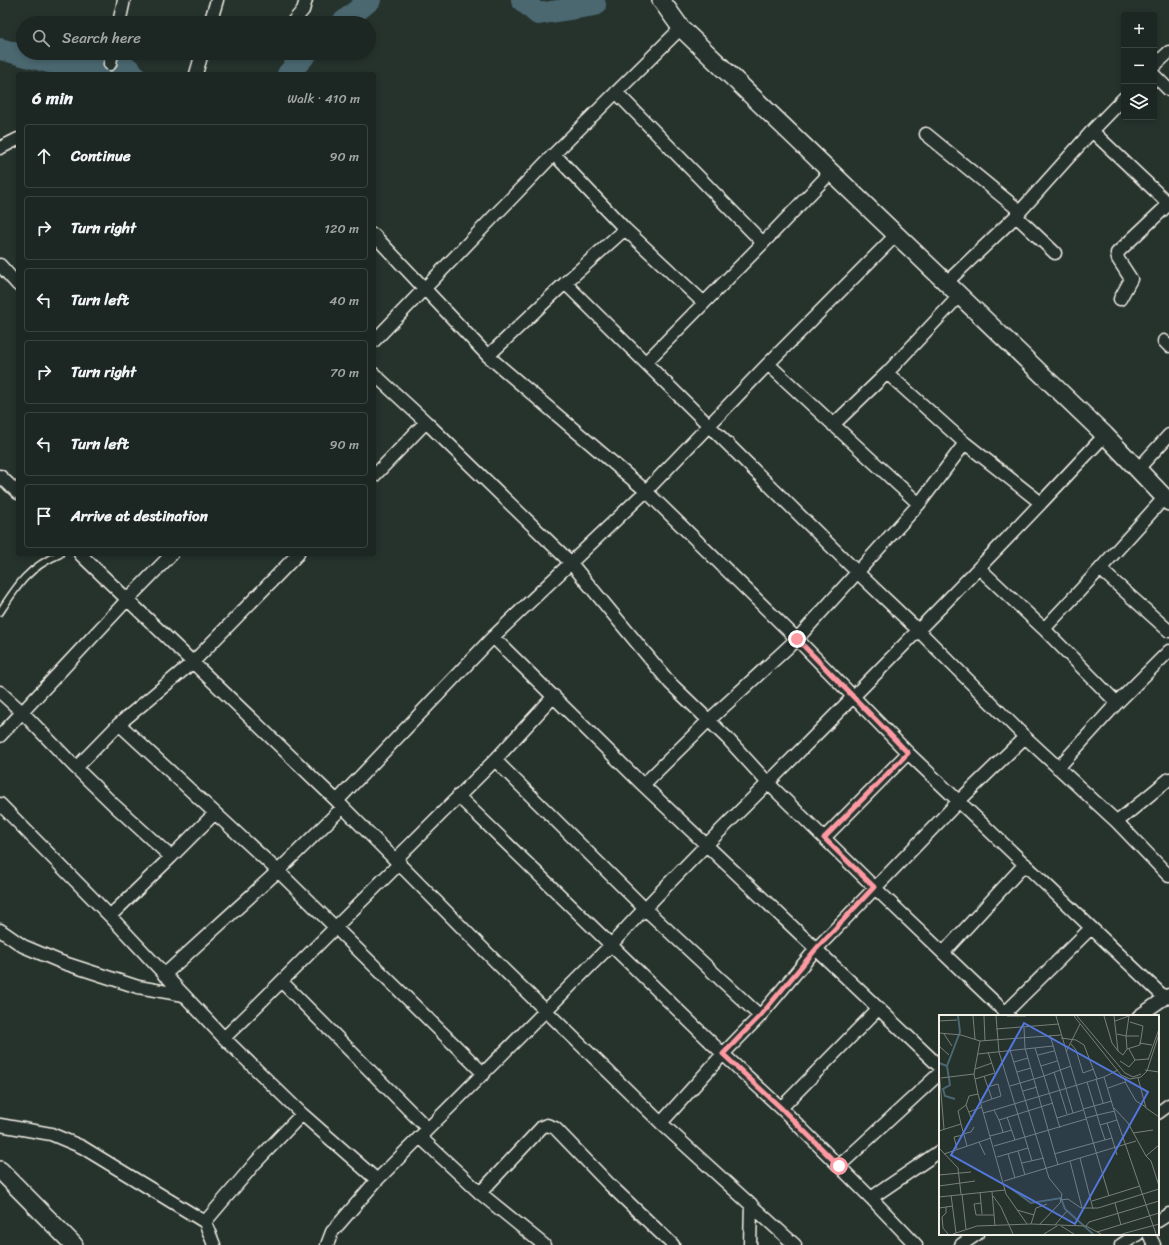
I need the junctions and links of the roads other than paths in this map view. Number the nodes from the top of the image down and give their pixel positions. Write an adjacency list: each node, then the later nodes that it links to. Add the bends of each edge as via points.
1 (124, 0): 5 (street)
2 (217, 0): 6 (street)
3 (306, 0): 7 (street)
4 (661, 0): 8 (street)
5 (121, 16)
6 (212, 16)
7 (298, 16)
8 (681, 28): 15 (street); 20 (street)
9 (1169, 52): 11 (street)
10 (200, 60): 12 (street)
11 (1157, 63)
12 (197, 72)
13 (1157, 78): 14 (street)
14 (1169, 90)
15 (616, 92): 19 (street); 26 (street)
16 (1121, 101): 17 (street)
17 (1092, 131): 21 (street); 22 (street)
18 (926, 134): 22 (street)
19 (554, 154): 23 (street); 32 (street)
20 (831, 172): 24 (street); 26 (street)
21 (1167, 200): 34 (street, via 1117,253 1118,259 1132,279)
22 (1018, 214): 27 (street); 31 (street)
23 (624, 229): 29 (street); 35 (street)
24 (896, 235): 31 (street); 39 (street)
25 (376, 237): 32 (street)
26 (764, 243): 35 (street)
27 (1055, 253)
28 (0, 265): 30 (street)
29 (564, 282): 37 (street); 38 (street)
30 (16, 283)
31 (946, 283): 33 (street)
32 (425, 287): 36 (street); 37 (street)
33 (960, 295): 40 (street); 45 (street)
34 (1120, 299)
35 (704, 303): 38 (street)
36 (376, 339)
37 (488, 356): 52 (street)
38 (646, 362): 43 (street)
39 (768, 364): 43 (street); 44 (street)
40 (887, 373): 44 (street); 47 (street)
41 (376, 376): 42 (street)
42 (426, 422): 49 (street); 60 (street)
43 (709, 426): 52 (street); 63 (street)
44 (833, 426): 55 (street)
45 (1105, 435): 48 (street); 54 (street)
46 (1169, 435): 48 (street)
47 (965, 443): 54 (street); 55 (street)
48 (1137, 470): 53 (street)
49 (376, 474)
50 (0, 476): 51 (street)
51 (16, 491)
52 (646, 491): 60 (street); 70 (street)
53 (1167, 499): 62 (street)
54 (1041, 503): 61 (street)
55 (919, 504): 63 (street)
56 (56, 556): 65 (lane, via 30,571)
57 (82, 556): 64 (street)
58 (170, 556): 64 (street)
59 (296, 556): 72 (street)
60 (570, 562): 69 (street); 78 (street, via 670,683)
61 (979, 568): 66 (street); 67 (street)
62 (1100, 570): 66 (street); 68 (street)
63 (857, 572): 67 (street); 70 (street)
64 (126, 600): 72 (street); 77 (street)
65 (0, 612)
66 (1044, 629): 76 (street)
67 (919, 631): 75 (street); 81 (street)
68 (1169, 631)
69 (493, 636): 74 (street); 92 (street)
70 (797, 639): 75 (street); 78 (street)
71 (1169, 651): 76 (street)
72 (193, 662): 79 (street); 92 (street)
73 (0, 692): 77 (street)
74 (554, 696): 83 (street); 88 (street)
75 (854, 696): 82 (street); 87 (street)
76 (1117, 703): 85 (street)
77 (22, 712): 80 (street); 84 (street)
78 (708, 721): 87 (street); 88 (street)
79 (119, 724): 84 (street); 93 (street)
80 (0, 736)
81 (1025, 737): 85 (street); 90 (street)
82 (908, 753): 90 (street); 95 (street)
83 (495, 760): 89 (street); 103 (street)
84 (76, 768): 97 (street)
85 (1058, 768): 94 (street)
86 (1169, 778): 94 (street)
87 (768, 783): 95 (street); 96 (street)
88 (643, 785): 96 (street)
89 (458, 796): 98 (street); 108 (street)
90 (959, 801): 99 (street); 102 (street)
91 (0, 804): 104 (street)
92 (340, 804): 98 (street); 100 (street)
93 (214, 812): 97 (street); 100 (street)
94 (1117, 822): 101 (street)
95 (824, 838): 102 (street)
96 (706, 844): 103 (street); 109 (street)
97 (171, 857): 104 (street)
98 (398, 861): 105 (street); 116 (street)
99 (1025, 864): 106 (street); 110 (street)
100 (278, 871): 105 (street); 111 (street)
101 (1169, 876)
102 (874, 887): 109 (street); 110 (street)
103 (644, 908): 108 (street); 119 (street)
104 (110, 916): 111 (street)
105 (335, 927): 112 (street); 123 (street)
106 (1091, 928): 114 (street); 117 (street)
107 (0, 930): 113 (street, via 22,946 61,962 138,987)
108 (611, 945): 116 (street); 121 (street)
109 (816, 949): 115 (street); 119 (street)
110 (943, 953): 117 (street)
111 (164, 975): 113 (street)
112 (282, 982): 120 (street); 131 (street)
113 (184, 995): 120 (street)
114 (1167, 997): 118 (street)
115 (878, 1009): 122 (street); 126 (street)
116 (545, 1010): 123 (street); 129 (street)
117 (1007, 1014)
118 (1140, 1015)
119 (760, 1016): 121 (street)
120 (224, 1038): 128 (street)
121 (723, 1054): 126 (street); 129 (street)
122 (939, 1066)
123 (484, 1074): 131 (street)
124 (939, 1075): 133 (street)
125 (1169, 1106): 127 (street)
126 (781, 1108): 133 (street)
127 (1159, 1112)
128 (302, 1114): 135 (street); 141 (street, via 256,1162)
129 (661, 1123): 138 (street)
130 (0, 1125): 141 (street, via 51,1134 82,1147)
131 (424, 1133): 135 (street); 136 (street)
132 (939, 1152): 137 (street)
133 (839, 1166): 137 (street)
134 (0, 1170): 145 (street)
135 (377, 1180): 147 (street, via 332,1232)
136 (480, 1193): 148 (street); 149 (street, via 542,1127 547,1125 555,1128)
137 (871, 1198): 152 (street)
138 (751, 1204): 150 (street); 151 (street)
139 (1169, 1214): 140 (street)
140 (1159, 1220)
141 (205, 1222): 146 (street)
142 (1136, 1235): 154 (street)
143 (1149, 1235): 155 (street)
144 (978, 1238): 153 (street)
145 (74, 1245)
146 (214, 1245)
147 (327, 1245)
148 (544, 1245)
149 (673, 1245)
150 (750, 1245)
151 (795, 1245)
152 (916, 1245)
153 (961, 1245)
154 (1121, 1245)
155 (1154, 1245)

